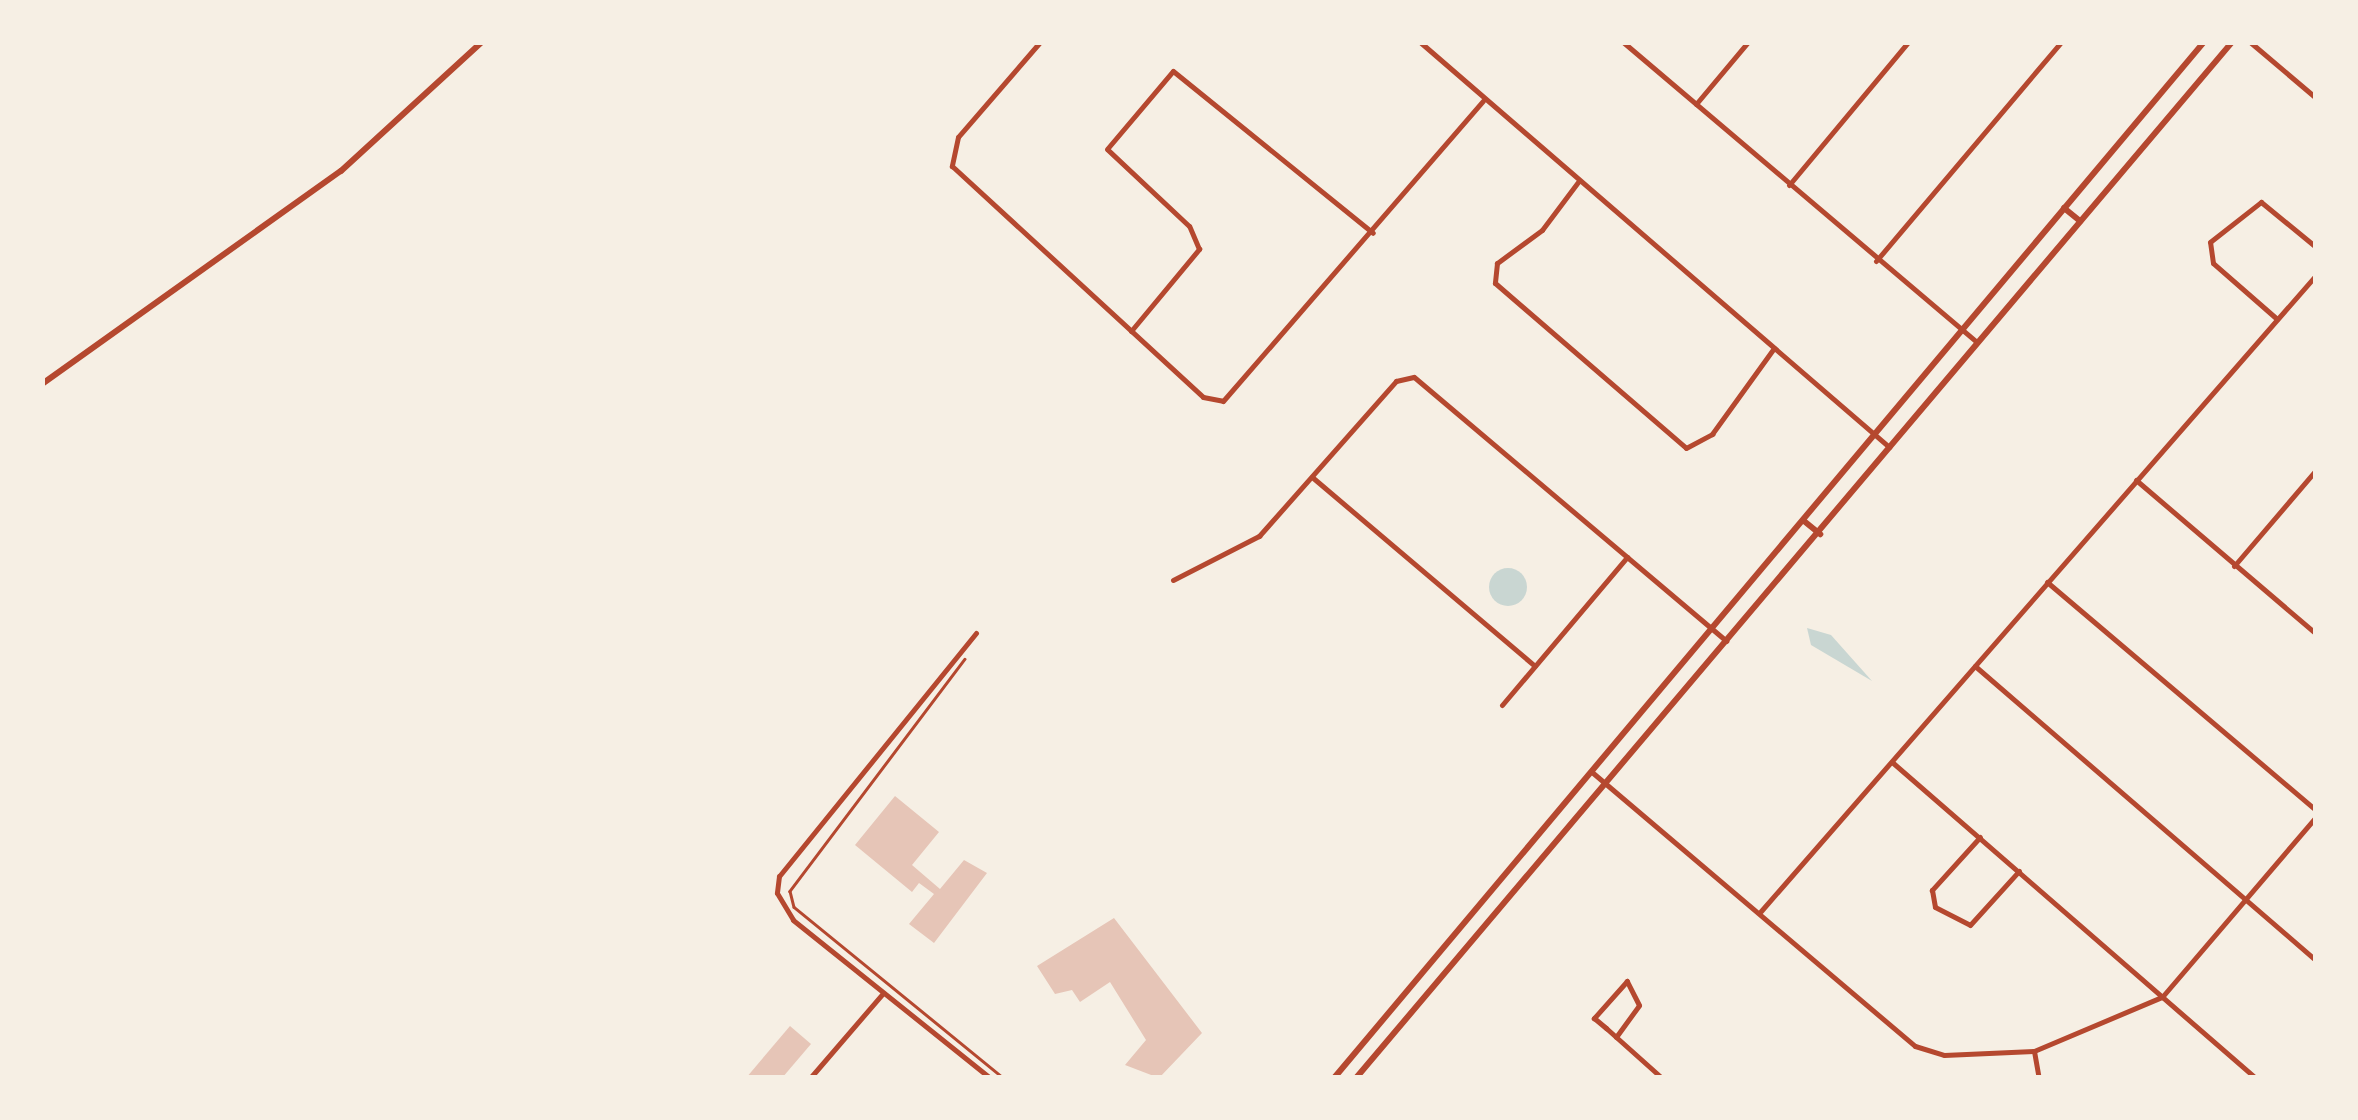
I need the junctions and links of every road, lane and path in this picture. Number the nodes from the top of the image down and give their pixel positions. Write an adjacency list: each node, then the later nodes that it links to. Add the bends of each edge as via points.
1 (482, 42): 27 (street, via 341,171)
2 (1040, 42): 24 (street, via 958,138 952,166)
3 (1420, 42): 12 (street)
4 (1624, 42): 13 (street)
5 (1748, 42): 13 (street)
6 (1908, 42): 15 (street)
7 (2061, 42): 20 (street)
8 (2204, 42): 16 (street)
9 (2232, 42): 17 (street)
10 (2250, 42): 11 (street)
11 (2316, 98)
12 (1483, 101): 14 (street); 18 (street)
13 (1696, 104): 15 (street)
14 (1578, 182): 26 (street); 26 (street, via 1542,230 1498,263 1495,283 1686,448 1712,434)
15 (1789, 185): 20 (street)
16 (2064, 208): 17 (street); 23 (street)
17 (2080, 221): 25 (street)
18 (1373, 233): 24 (street, via 1222,401 1203,397); 24 (street, via 1173,72 1107,148 1189,226 1200,249)
19 (2316, 246): 22 (street, via 2260,202 2210,242 2212,263)
20 (1876, 261): 23 (street)
21 (2316, 275): 22 (street)
22 (2276, 320): 32 (street)
23 (1961, 330): 25 (street); 28 (street)
24 (1131, 331)
25 (1976, 342): 29 (street)
26 (1774, 348): 28 (street)
27 (42, 384)
28 (1875, 435): 29 (street); 33 (street)
29 (1892, 449): 34 (street)
30 (2316, 470): 36 (street)
31 (1312, 476): 35 (street, via 1396,381 1414,376); 37 (street, via 1237,553); 44 (street)
32 (2136, 480): 36 (street); 38 (street)
33 (1804, 520): 34 (street); 39 (street)
34 (1820, 534): 42 (street)
35 (1627, 557): 39 (street); 44 (street)
36 (2234, 566): 41 (street)
37 (1172, 580)
38 (2047, 582): 45 (street); 50 (street)
39 (1712, 630): 42 (street); 48 (street)
40 (976, 632): 43 (street)
41 (2316, 634)
42 (1728, 643): 49 (street)
43 (958, 654): 56 (street, via 780,876 782,908); 63 (path, via 969,662 790,890 794,907)
44 (1535, 666): 46 (street)
45 (1974, 666): 47 (street); 53 (street)
46 (1502, 705)
47 (1891, 761): 51 (street); 54 (street)
48 (1593, 773): 49 (street); 64 (street)
49 (1608, 786): 54 (street); 65 (street)
50 (2316, 814): 53 (street)
51 (1980, 837): 52 (street); 52 (street, via 1932,890 1935,907 1970,925)
52 (2019, 872): 57 (street)
53 (2246, 900): 55 (street); 57 (street)
54 (1760, 910): 59 (street, via 1915,1046 1944,1055)
55 (2316, 960)
56 (883, 992): 61 (street); 62 (street)
57 (2162, 998): 59 (street); 60 (street)
58 (1616, 1036): 58 (street, via 1594,1018 1626,981 1639,1004); 66 (street)
59 (2034, 1051): 67 (street)
60 (2247, 1075): 68 (street)
61 (810, 1078)
62 (990, 1078)
63 (1004, 1078)
64 (1334, 1078)
65 (1356, 1078)
66 (1662, 1078)
67 (2039, 1078)
68 (2256, 1078)

